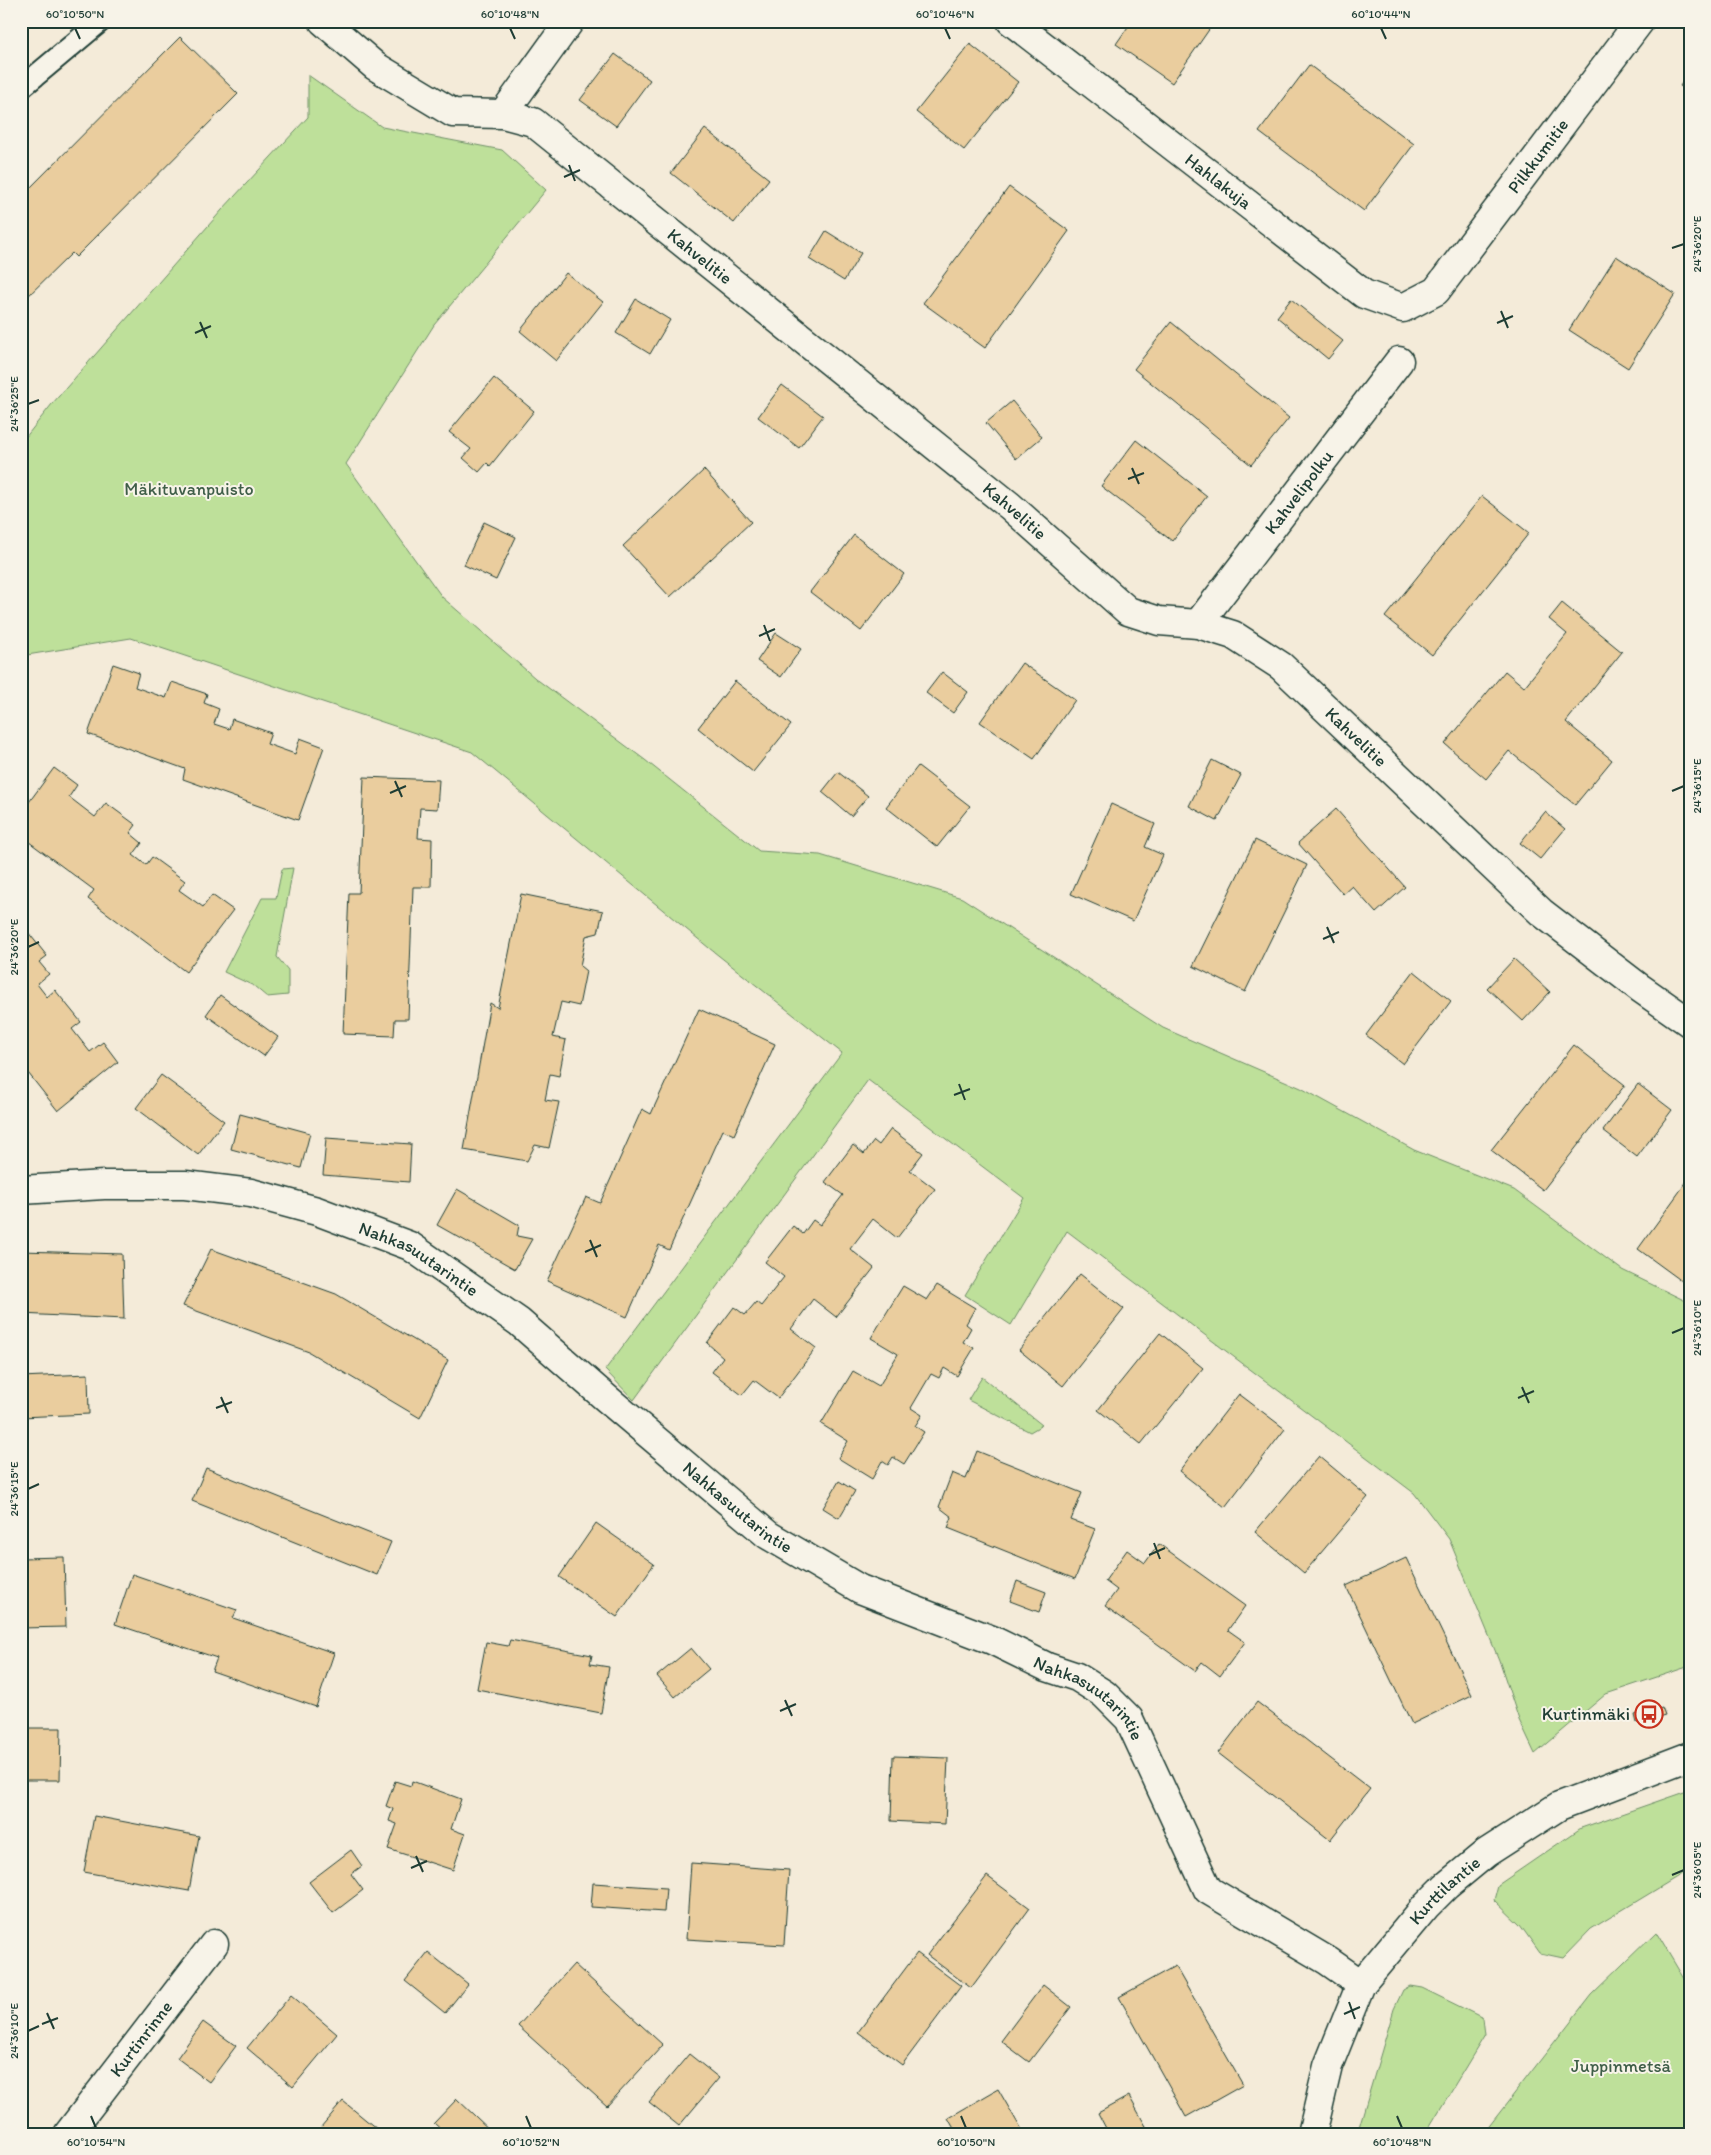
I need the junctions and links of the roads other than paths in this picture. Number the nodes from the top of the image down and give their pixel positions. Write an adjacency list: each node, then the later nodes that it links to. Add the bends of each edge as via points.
1 (101, 21): 6 (lane)
2 (323, 21): 7 (street, Kahvelitie, via 375,66 453,113)
3 (570, 21): 7 (street)
4 (1011, 21): 8 (street, Hahlakuja, via 1364,294 1403,308)
5 (1640, 21): 8 (street, Pilkkumitie)
6 (21, 88)
7 (503, 114): 10 (street, Kahvelitie, via 533,122 1010,506 1128,611 1159,620)
8 (1436, 291)
9 (1399, 361): 10 (street, Kahvelipolku)
10 (1198, 624): 11 (street, Kahvelitie, via 1233,635 1281,666 1541,912)
11 (1690, 1023)
12 (21, 1190): 15 (street, Nahkasuutarintie, via 185,1185 251,1193 317,1212 410,1246 519,1322 768,1535 860,1589 992,1640 1047,1667 1076,1677 1104,1694 1129,1719 1208,1890)
13 (1690, 1756): 15 (street, Kurttilantie, via 1559,1806 1486,1853 1426,1906)
14 (214, 1944): 16 (street, Kurtinrinne)
15 (1361, 1984): 17 (street, Kurttilantie, via 1328,2066)
16 (68, 2134)
17 (1312, 2134)

